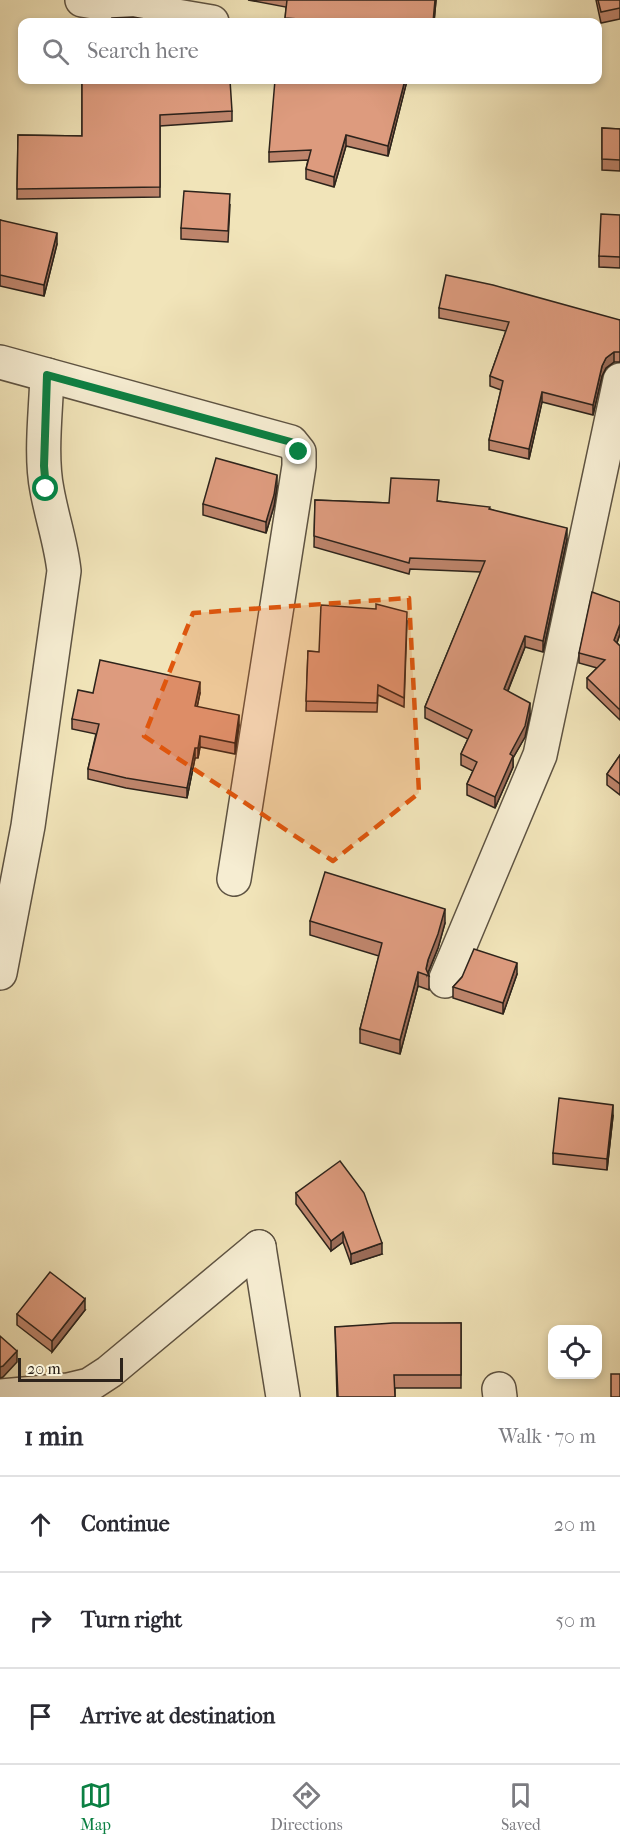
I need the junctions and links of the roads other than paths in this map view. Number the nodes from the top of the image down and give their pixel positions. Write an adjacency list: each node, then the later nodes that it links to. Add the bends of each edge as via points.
1 (82, 0): 2 (street)
2 (188, 18)
3 (0, 362): 4 (street)
4 (47, 375): 7 (street, via 291,442 299,452); 8 (street, via 44,466 64,571 28,826)
5 (620, 380): 6 (street)
6 (613, 452): 9 (street, via 540,755)
7 (234, 879)
8 (0, 974)
9 (445, 981)
10 (0, 1396): 11 (street, via 89,1385 259,1247)
11 (283, 1397)

